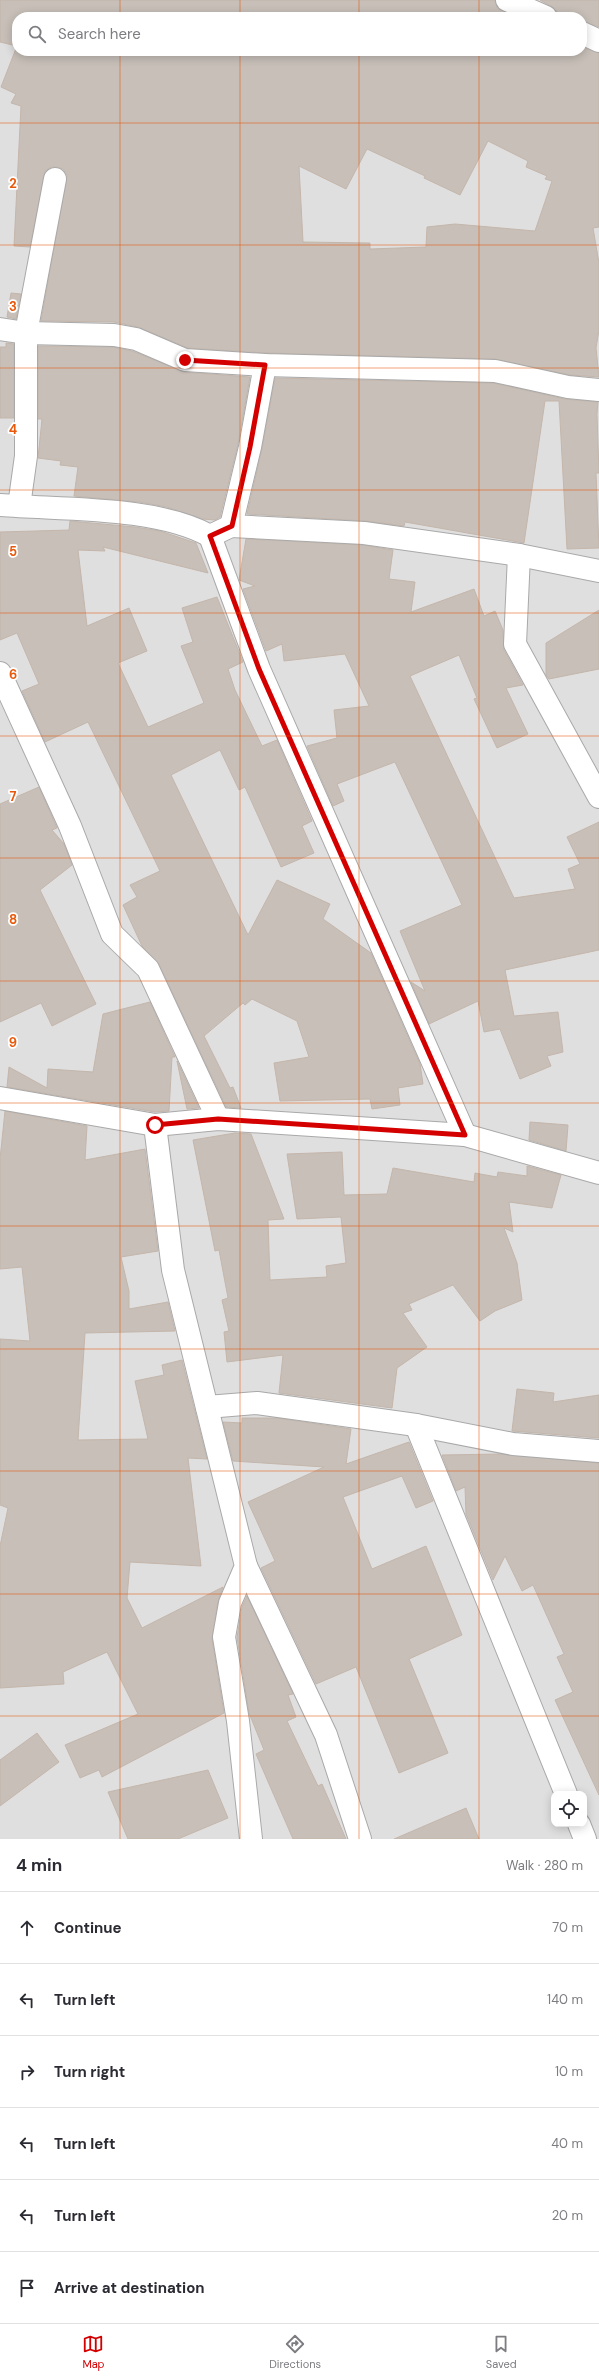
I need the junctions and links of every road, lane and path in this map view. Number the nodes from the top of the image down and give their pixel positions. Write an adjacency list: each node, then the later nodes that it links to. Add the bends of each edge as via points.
1 (508, 0): 2 (street)
2 (535, 12)
3 (587, 35): 4 (street)
4 (599, 41)
5 (55, 179): 7 (street)
6 (0, 330): 7 (street)
7 (26, 333): 8 (street, via 114,335 136,339 185,360); 10 (street, via 26,456)
8 (265, 365): 9 (street, via 495,371 568,387); 11 (street)
9 (599, 390)
10 (9, 505): 12 (street, via 160,519 186,525)
11 (232, 526): 12 (street); 13 (street, via 364,533)
12 (210, 536): 20 (street, via 259,669)
13 (519, 555): 14 (street); 16 (street, via 515,644)
14 (599, 571)
15 (0, 673): 18 (street, via 70,826 112,934 148,969)
16 (599, 797)
17 (0, 1098): 19 (street)
18 (218, 1119): 19 (street); 20 (street)
19 (155, 1125): 22 (street, via 173,1270)
20 (465, 1135): 21 (street)
21 (599, 1173)
22 (208, 1407): 23 (street, via 256,1403); 25 (street)
23 (416, 1425): 24 (street, via 513,1444); 26 (street)
24 (599, 1451)
25 (246, 1566): 28 (street, via 230,1603 224,1637 238,1721); 29 (street, via 326,1735)
26 (565, 1791)
27 (579, 1827): 30 (street)
28 (251, 1839)
29 (360, 1839)
30 (585, 1839)

